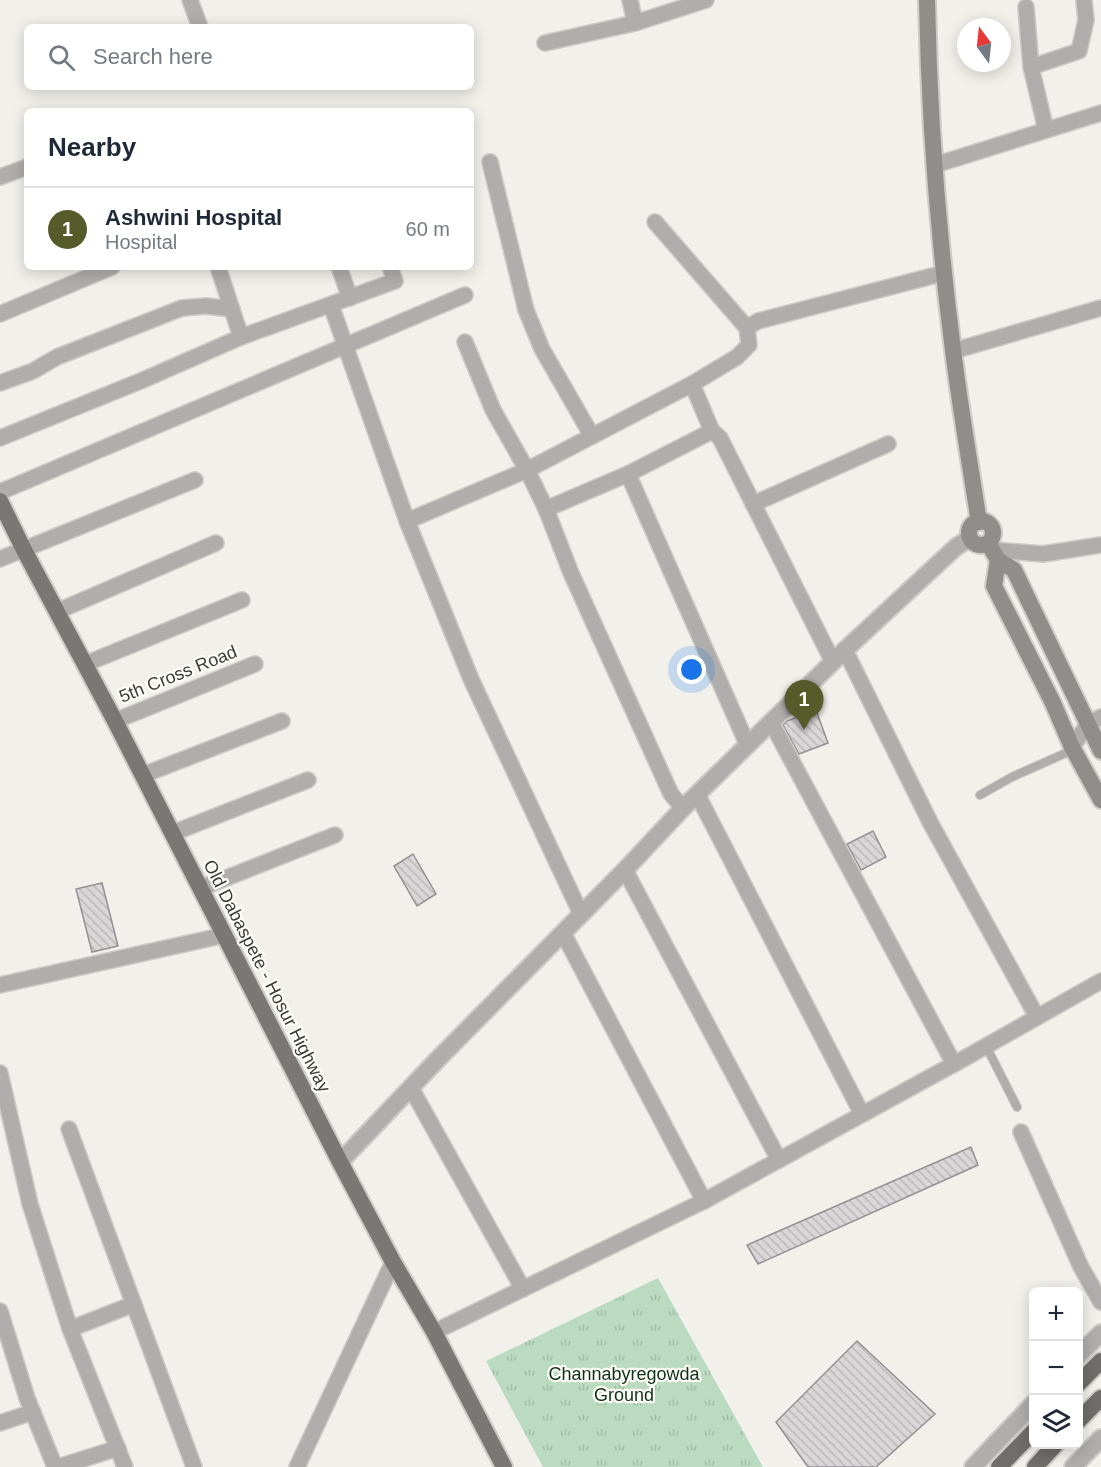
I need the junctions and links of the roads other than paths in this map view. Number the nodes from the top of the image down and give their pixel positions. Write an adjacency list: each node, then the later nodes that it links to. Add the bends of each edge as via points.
1 (190, 0): 8 (street)
2 (630, 0): 7 (street)
3 (706, 0): 7 (street)
4 (927, 0): 14 (main road)
5 (1084, 0): 10 (street, via 1086,20 1079,51)
6 (1026, 7): 10 (street)
7 (635, 22): 9 (street)
8 (199, 24)
9 (545, 43)
10 (1030, 67): 12 (street)
11 (1101, 113): 12 (street)
12 (1046, 130): 14 (street)
13 (490, 162): 37 (street, via 526,310 542,349)
14 (935, 165): 22 (main road)
15 (24, 168): 16 (street)
16 (0, 177)
17 (655, 222): 29 (street)
18 (105, 270): 28 (street)
19 (219, 270): 27 (street)
20 (340, 270): 24 (street)
21 (391, 270): 24 (street, via 395,281)
22 (944, 273): 29 (street, via 758,321); 33 (main road)
23 (465, 295): 32 (street)
24 (350, 298): 25 (street)
25 (331, 306): 30 (street); 32 (street)
26 (1101, 308): 33 (street)
27 (232, 309): 30 (street); 34 (street, via 182,308)
28 (0, 314)
29 (747, 328): 35 (street, via 749,345 737,357)
30 (241, 337): 38 (street)
31 (465, 342): 40 (street, via 493,410)
32 (345, 346): 43 (street); 47 (street)
33 (953, 351): 48 (main road)
34 (0, 383)
35 (692, 384): 36 (street); 37 (street)
36 (712, 431): 41 (street); 45 (street, via 720,438)
37 (592, 436): 40 (street)
38 (0, 438)
39 (888, 444): 45 (street)
40 (527, 470): 46 (street); 47 (street)
41 (628, 474): 46 (street); 64 (street)
42 (195, 480): 52 (street)
43 (0, 492)
44 (0, 501): 52 (main road, Old Dabaspete - Hosur Highway)
45 (753, 504): 57 (street)
46 (546, 509): 72 (street, via 671,794)
47 (407, 521): 77 (street, via 471,679)
48 (979, 522): 49 (main road, via 970,528); 53 (main road, via 985,521 991,527)
49 (970, 538): 53 (main road); 57 (street)
50 (216, 543): 56 (street)
51 (1101, 545): 53 (street, via 1043,554)
52 (24, 550): 54 (street); 56 (main road, Old Dabaspete - Hosur Highway)
53 (993, 551): 62 (main road, via 1014,570); 65 (main road, via 994,586)
54 (0, 559)
55 (242, 600): 58 (street)
56 (58, 611): 58 (main road, Old Dabaspete - Hosur Highway)
57 (839, 656): 63 (street); 82 (street)
58 (85, 664): 60 (main road, Old Dabaspete - Hosur Highway)
59 (255, 664): 60 (street, 5th Cross Road)
60 (115, 721): 67 (main road, Old Dabaspete - Hosur Highway)
61 (282, 721): 67 (street)
62 (1095, 721): 65 (street); 66 (main road)
63 (771, 722): 64 (street); 84 (street)
64 (748, 746): 69 (street)
65 (1072, 747): 70 (lane); 71 (main road)
66 (1101, 751)
67 (143, 775): 73 (main road, Old Dabaspete - Hosur Highway)
68 (308, 780): 73 (street)
69 (697, 794): 72 (street); 88 (street)
70 (980, 795)
71 (1101, 800)
72 (683, 808): 75 (street)
73 (172, 833): 76 (main road, Old Dabaspete - Hosur Highway)
74 (335, 835): 76 (street)
75 (625, 870): 77 (street); 91 (street)
76 (201, 888): 79 (main road, Old Dabaspete - Hosur Highway)
77 (581, 914): 78 (street)
78 (563, 933): 86 (street); 93 (street)
79 (225, 935): 81 (street); 92 (main road, Old Dabaspete - Hosur Highway)
80 (1101, 981): 82 (street)
81 (0, 985)
82 (1036, 1017): 83 (street)
83 (986, 1046): 84 (street); 87 (lane)
84 (954, 1064): 88 (street)
85 (0, 1073): 99 (street, via 30,1204)
86 (411, 1088): 92 (street); 95 (street)
87 (1017, 1107)
88 (862, 1114): 91 (street)
89 (69, 1130): 97 (street)
90 (1021, 1132): 96 (street, via 1081,1267)
91 (779, 1160): 93 (street)
92 (340, 1162): 94 (main road, Old Dabaspete - Hosur Highway)
93 (704, 1201): 95 (street)
94 (393, 1262): 100 (main road, Old Dabaspete - Hosur Highway); 117 (street)
95 (523, 1289): 100 (street)
96 (1101, 1302)
97 (134, 1304): 99 (street); 116 (street)
98 (0, 1311): 107 (street)
99 (70, 1329): 112 (street)
100 (434, 1332): 118 (main road, Old Dabaspete - Hosur Highway)
101 (1101, 1333): 102 (street)
102 (1083, 1351)
103 (1101, 1361): 104 (highway)
104 (1083, 1379)
105 (1101, 1398): 108 (highway)
106 (1029, 1408): 119 (street)
107 (33, 1412): 109 (street); 114 (street)
108 (1083, 1416)
109 (0, 1423)
110 (1029, 1436): 120 (highway)
111 (1101, 1438): 122 (street)
112 (118, 1448): 114 (street); 115 (street)
113 (1051, 1449): 121 (highway)
114 (57, 1467)
115 (124, 1467)
116 (194, 1467)
117 (297, 1467)
118 (504, 1467)
119 (973, 1467)
120 (999, 1467)
121 (1035, 1467)
122 (1073, 1467)

